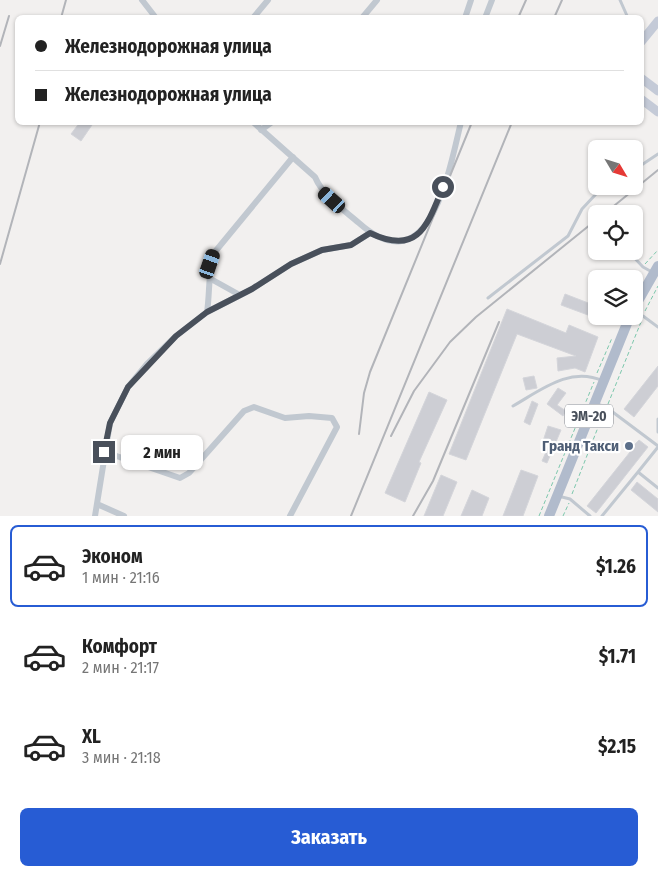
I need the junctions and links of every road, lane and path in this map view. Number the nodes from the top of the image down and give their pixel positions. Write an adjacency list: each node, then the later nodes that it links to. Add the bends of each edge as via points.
1 (268, 0): 8 (street)
2 (378, 0): 9 (street)
3 (471, 0): 10 (street)
4 (492, 0): 11 (street)
5 (620, 0): 12 (lane)
6 (145, 1): 7 (street)
7 (154, 15)
8 (256, 15)
9 (365, 15)
10 (466, 15)
11 (486, 15)
12 (627, 15)
13 (658, 21): 14 (street)
14 (644, 37)
15 (644, 80): 16 (street)
16 (658, 90)
17 (644, 101): 18 (street)
18 (658, 112)
19 (256, 125): 22 (street)
20 (268, 125): 22 (street)
21 (460, 125): 27 (street, via 448,175 429,221 419,233 402,243 384,240)
22 (261, 130): 24 (street)
23 (658, 154): 25 (lane)
24 (292, 157): 27 (street, via 315,177 320,188); 30 (street, via 214,253 210,264)
25 (643, 164)
26 (595, 195): 34 (lane, via 582,209 568,236)
27 (370, 233): 33 (street, via 351,245 322,250 291,264 252,289)
28 (636, 260): 29 (lane, via 642,267)
29 (655, 269): 32 (main road)
30 (211, 279): 33 (street); 35 (street)
31 (658, 286): 36 (path)
32 (643, 291)
33 (238, 294): 35 (street)
34 (488, 298)
35 (207, 312): 47 (street, via 176,336 128,387 110,423)
36 (644, 316): 38 (lane); 43 (path)
37 (626, 325): 40 (main road, ЭМ-20)
38 (658, 327)
39 (614, 334): 40 (path)
40 (600, 379): 41 (main road, ЭМ-20); 42 (lane, via 568,376); 56 (path)
41 (594, 404): 43 (lane); 50 (main road, ЭМ-20)
42 (513, 406)
43 (606, 407): 46 (lane); 51 (path)
44 (658, 419): 45 (lane)
45 (658, 432)
46 (658, 446): 48 (lane)
47 (104, 452): 52 (street); 55 (street, via 180,478 189,473 244,411 254,407 285,418 332,418 337,427 334,437)
48 (638, 472): 49 (lane); 60 (lane)
49 (658, 488)
50 (557, 496): 51 (lane); 57 (main road, ЭМ-20)
51 (570, 499): 58 (path); 59 (lane)
52 (97, 504): 53 (street); 54 (street)
53 (95, 516)
54 (124, 516)
55 (290, 516)
56 (539, 516)
57 (549, 516)
58 (564, 516)
59 (590, 516)
60 (602, 516)

